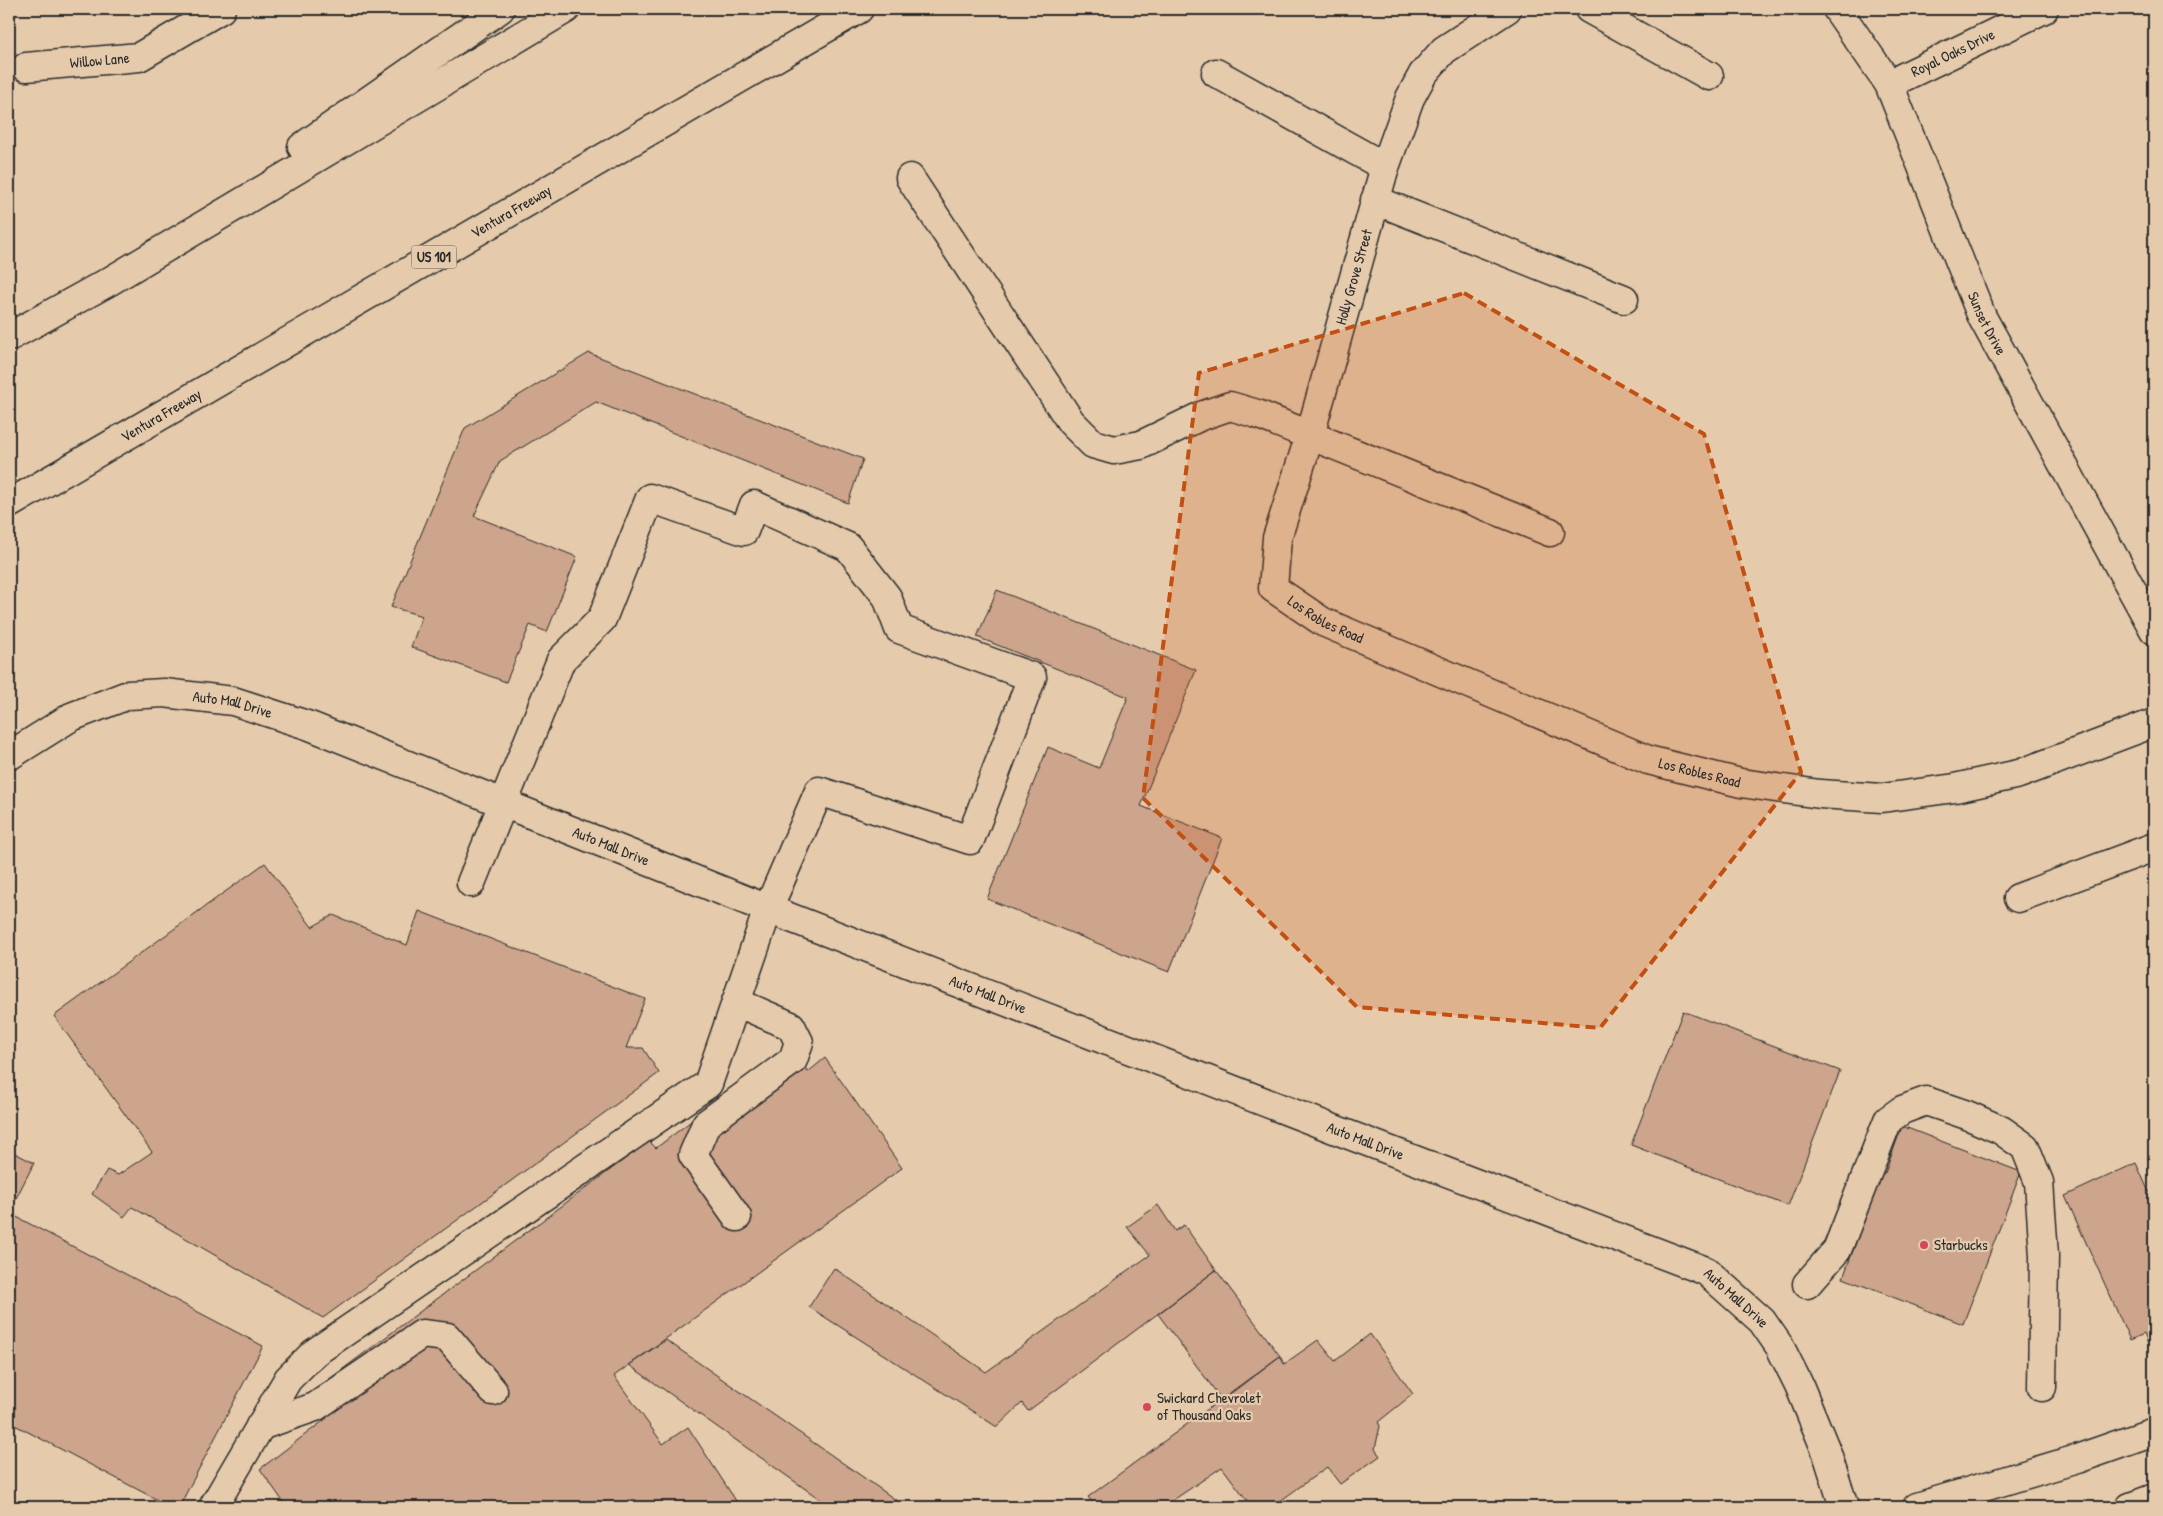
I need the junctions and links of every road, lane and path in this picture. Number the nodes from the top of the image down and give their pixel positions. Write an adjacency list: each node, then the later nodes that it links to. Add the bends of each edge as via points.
1 (221, 9): 9 (main road, Willow Lane, via 139,57)
2 (500, 9): 16 (main road)
3 (566, 9): 16 (main road)
4 (859, 9): 20 (main road, Ventura Freeway / US 101)
5 (1507, 9): 13 (main road, Holly Grove Street, via 1444,50 1423,74 1410,98)
6 (1588, 9): 11 (main road)
7 (1837, 9): 12 (main road, Sunset Drive)
8 (2044, 9): 12 (main road, Royal Oaks Drive)
9 (26, 67)
10 (1216, 73): 13 (main road)
11 (1709, 76)
12 (1889, 84): 23 (main road, Sunset Drive, via 1982,317)
13 (1384, 167): 15 (main road, Holly Grove Street)
14 (910, 178): 19 (main road, via 1071,422 1093,444 1114,450 1141,445 1200,416 1230,406)
15 (1375, 200): 17 (main road); 19 (main road, Holly Grove Street)
16 (110, 281): 18 (main road)
17 (1624, 300)
18 (9, 337)
19 (1310, 435): 21 (main road); 22 (main road, Holly Grove Street, via 1277,538)
20 (9, 504)
21 (1550, 532)
22 (1273, 588): 24 (main road, Los Robles Road, via 1323,622 1648,760 1750,784 1820,794 1882,798 1955,788 2019,774)
23 (2154, 630)
24 (2154, 724)
25 (9, 756): 26 (main road, Auto Mall Drive, via 71,717 128,695 164,693 233,701 301,723)
26 (502, 803): 28 (main road); 30 (main road, Auto Mall Drive); 30 (main road, via 560,660 602,619 650,498 744,532 754,505 848,547 887,597 899,629 1032,677 970,840 819,791)
27 (2154, 847): 29 (main road)
28 (471, 883)
29 (2018, 898)
30 (768, 909): 31 (main road); 40 (main road, Auto Mall Drive, via 1706,1271 1762,1320 1780,1347 1799,1385)
31 (736, 1002): 32 (main road, via 790,1026 799,1042 793,1060 706,1124 693,1155); 36 (main road, via 708,1084 314,1353 288,1379)
32 (737, 1217)
33 (1807, 1284): 34 (main road, via 1837,1250 1888,1120 1902,1110 1926,1101 1968,1115 2001,1130 2025,1147 2039,1182 2044,1256)
34 (2042, 1386)
35 (493, 1391): 36 (main road, via 448,1337 422,1334 315,1407)
36 (260, 1426): 39 (main road)
37 (2154, 1432): 41 (main road)
38 (2154, 1498): 42 (main road)
39 (213, 1507)
40 (1844, 1507)
41 (1917, 1507)
42 (2130, 1507)

